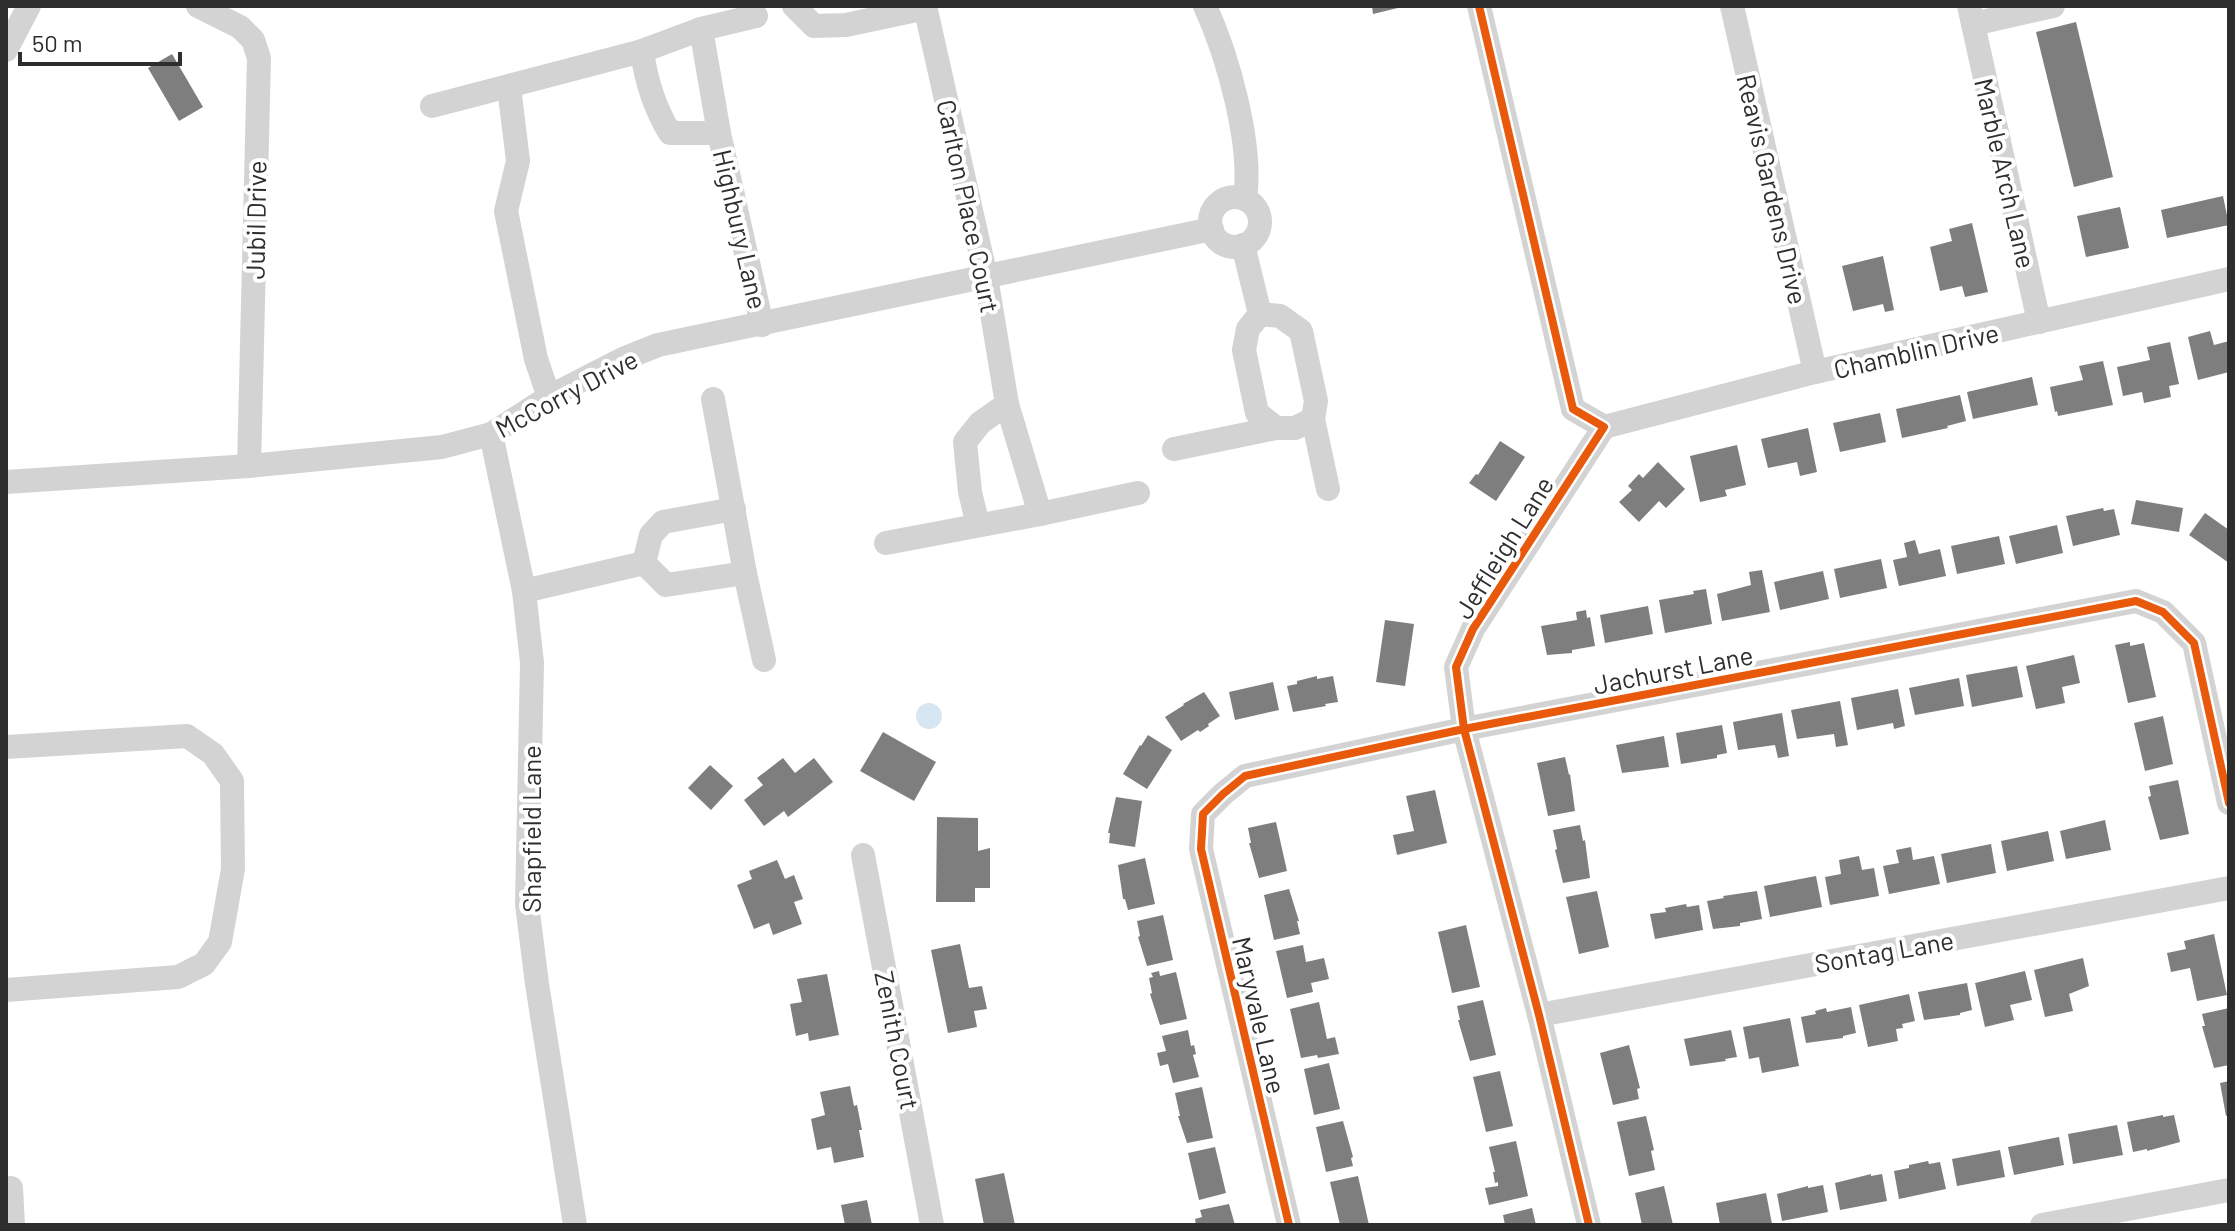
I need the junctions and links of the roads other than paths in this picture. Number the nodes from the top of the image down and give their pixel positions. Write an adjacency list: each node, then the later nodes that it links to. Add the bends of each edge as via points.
1 (29, 6): 12 (street)
2 (198, 6): 34 (street, Jubil Drive, via 240,27 253,40 259,58)
3 (794, 6): 8 (street, Carlton Place Court, via 814,26 846,25)
4 (1205, 6): 17 (street, via 1241,121)
5 (1479, 6): 30 (street, via 1573,409)
6 (1732, 6): 25 (street, Reavis Gardens Drive)
7 (2053, 6): 9 (street, Marble Arch Lane)
8 (925, 7): 20 (street, Carlton Place Court)
9 (1971, 15): 23 (street, Marble Arch Lane)
10 (756, 16): 11 (street)
11 (701, 29): 13 (street); 16 (street, Highbury Lane)
12 (6, 50)
13 (642, 51): 14 (street); 16 (street, Highbury Lane, via 657,114 670,133)
14 (509, 87): 15 (street); 26 (street, via 518,161 506,211 536,359)
15 (432, 106)
16 (719, 133): 24 (street, Highbury Lane)
17 (1245, 199): 18 (street, via 1223,200 1212,213); 19 (street, via 1254,205 1260,221 1256,236)
18 (1212, 229): 19 (street, via 1220,242); 20 (street, McCorry Drive)
19 (1243, 245): 22 (street)
20 (986, 277): 24 (street, McCorry Drive); 28 (street, Carlton Place Court)
21 (2229, 279): 23 (street, Chamblin Drive)
22 (1260, 314): 29 (street, via 1280,316 1301,331 1316,401); 31 (street, via 1248,329 1244,350 1257,413)
23 (2039, 322): 25 (street, Chamblin Drive)
24 (762, 325): 26 (street, McCorry Drive, via 658,345)
25 (1815, 372): 30 (street, Chamblin Drive)
26 (549, 397): 32 (street, McCorry Drive)
27 (713, 399): 38 (street)
28 (1007, 404): 39 (street, Carlton Place Court); 40 (street, via 980,423 965,442)
29 (1313, 419): 31 (street, via 1295,428); 36 (street)
30 (1604, 427): 46 (street, Jeffleigh Lane, via 1473,629 1456,667)
31 (1276, 428): 33 (street)
32 (491, 434): 34 (street, McCorry Drive, via 442,447); 44 (street, Shapfield Lane)
33 (1174, 449)
34 (249, 466): 35 (street, McCorry Drive)
35 (6, 482)
36 (1328, 489)
37 (1138, 493): 39 (street)
38 (734, 509): 42 (street, via 663,522 651,535); 43 (street)
39 (1040, 514): 40 (street)
40 (978, 525): 41 (street)
41 (886, 543)
42 (644, 563): 43 (street, via 666,585); 44 (street)
43 (745, 573): 45 (street)
44 (524, 591): 57 (street, Shapfield Lane, via 532,663 527,904)
45 (764, 660)
46 (1464, 729): 48 (street, Jachurst Lane, via 2136,601 2163,612 2194,643); 49 (street, Jachurst Lane, via 1245,776); 53 (street, Jeffleigh Lane)
47 (6, 747): 52 (street, via 187,736 213,754 232,781 233,869 220,942 204,964 178,977)
48 (2229, 803)
49 (1203, 814): 59 (street, Maryvale Lane, via 1201,849)
50 (863, 855): 58 (street, Zenith Court)
51 (2229, 888): 53 (street, Sontag Lane)
52 (6, 990)
53 (1539, 1015): 60 (street, Jeffleigh Lane)
54 (11, 1188): 56 (street)
55 (2229, 1190): 61 (street)
56 (13, 1225)
57 (575, 1225)
58 (932, 1225)
59 (1289, 1225)
60 (1589, 1225)
61 (2042, 1225)

